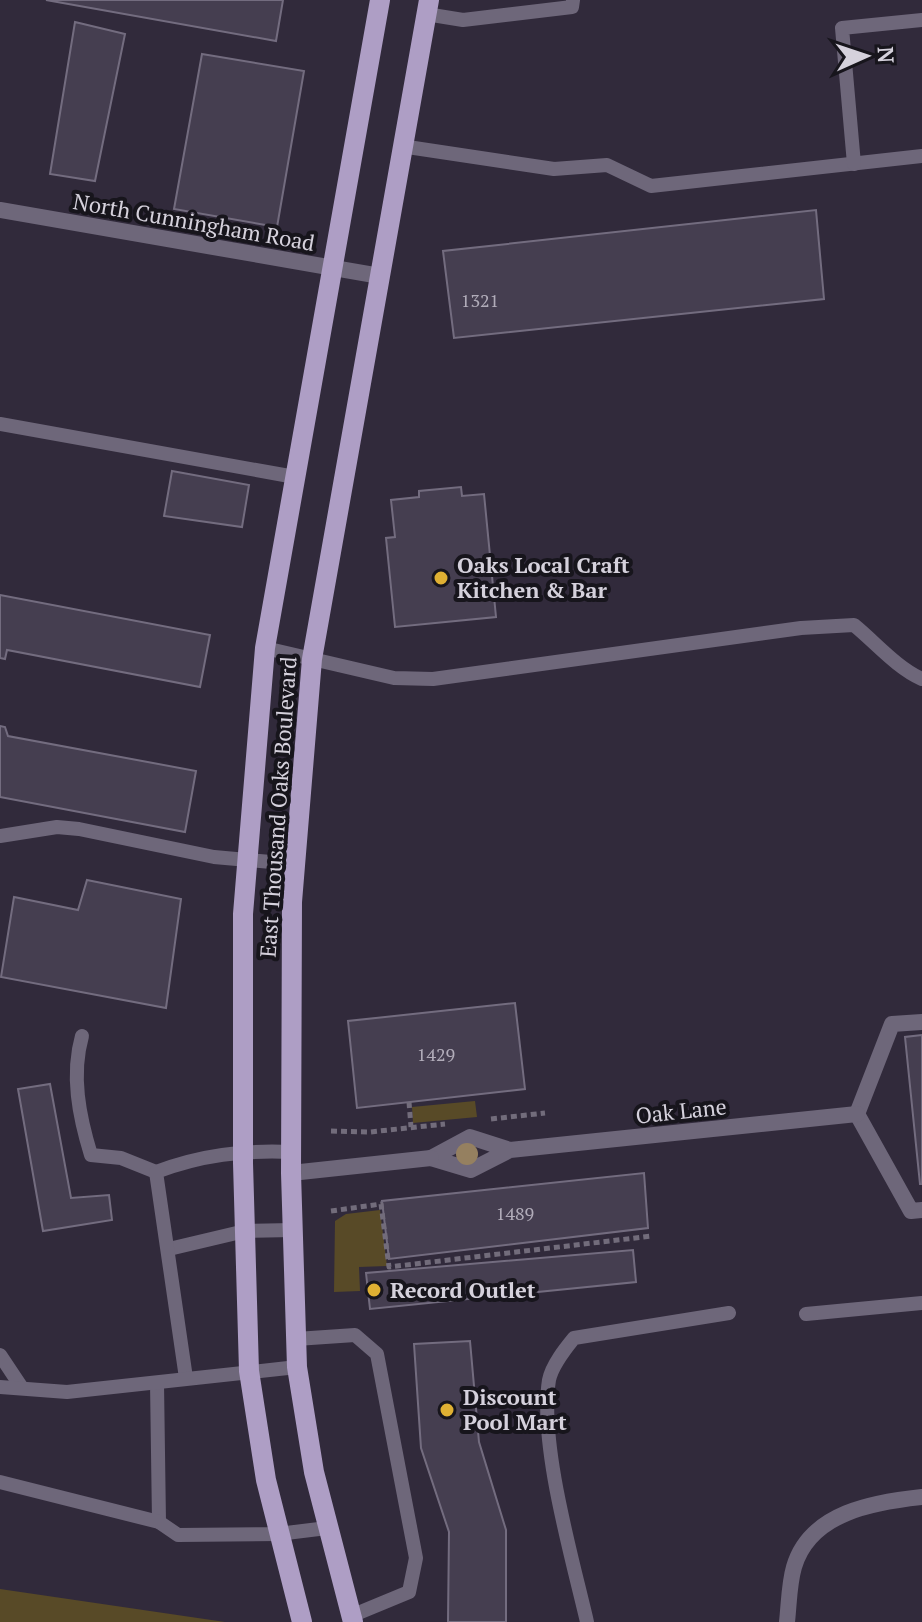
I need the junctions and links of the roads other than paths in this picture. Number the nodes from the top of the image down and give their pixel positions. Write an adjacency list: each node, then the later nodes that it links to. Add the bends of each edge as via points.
1 (380, 0): 9 (main road, East Thousand Oaks Boulevard)
2 (573, 0): 3 (lane, via 572,7 463,20)
3 (427, 7): 5 (main road, East Thousand Oaks Boulevard)
4 (922, 20): 7 (lane, via 842,28)
5 (401, 146): 7 (lane, via 554,169 607,165 651,186); 10 (main road, East Thousand Oaks Boulevard)
6 (922, 156): 7 (lane)
7 (854, 164)
8 (0, 210): 9 (street, North Cunningham Road)
9 (331, 268): 10 (street, North Cunningham Road); 12 (main road, East Thousand Oaks Boulevard)
10 (380, 276): 14 (main road, East Thousand Oaks Boulevard)
11 (0, 424): 12 (lane)
12 (295, 477): 13 (main road, East Thousand Oaks Boulevard)
13 (265, 648): 14 (lane); 17 (main road, East Thousand Oaks Boulevard)
14 (312, 659): 15 (lane, via 394,678 433,679 854,625 905,672); 18 (main road, East Thousand Oaks Boulevard)
15 (922, 679)
16 (0, 836): 17 (lane, via 79,829)
17 (246, 860): 18 (lane); 22 (main road, East Thousand Oaks Boulevard)
18 (294, 864): 25 (main road, East Thousand Oaks Boulevard)
19 (922, 1022): 21 (street, via 892,1024)
20 (82, 1036): 26 (lane, via 74,1062 91,1155 121,1158)
21 (857, 1114): 23 (street, Oak Lane); 27 (street, via 911,1211)
22 (243, 1150): 25 (lane); 26 (lane, via 187,1160); 29 (main road, East Thousand Oaks Boulevard)
23 (510, 1150): 24 (street, Oak Lane, via 471,1170); 24 (street, Oak Lane, via 470,1137)
24 (431, 1158): 25 (street, Oak Lane)
25 (291, 1162): 28 (main road, East Thousand Oaks Boulevard)
26 (156, 1172): 30 (lane)
27 (922, 1210)
28 (293, 1230): 29 (lane); 34 (main road, East Thousand Oaks Boulevard)
29 (245, 1231): 30 (lane); 37 (main road, East Thousand Oaks Boulevard)
30 (169, 1249): 38 (lane)
31 (922, 1303): 33 (lane)
32 (729, 1313): 49 (lane, via 574,1338 550,1377 547,1416)
33 (806, 1314)
34 (296, 1339): 36 (main road, East Thousand Oaks Boulevard); 47 (lane, via 355,1335 377,1354 416,1558 409,1592)
35 (0, 1355): 41 (lane)
36 (297, 1367): 37 (lane); 45 (main road, East Thousand Oaks Boulevard)
37 (249, 1371): 38 (lane); 46 (main road, East Thousand Oaks Boulevard)
38 (186, 1378): 39 (lane)
39 (157, 1383): 41 (lane, via 67,1392); 44 (lane)
40 (0, 1387): 41 (lane)
41 (22, 1388)
42 (0, 1482): 44 (lane)
43 (922, 1497): 50 (street, via 858,1507 812,1537 794,1565)
44 (159, 1522): 46 (lane, via 178,1535)
45 (327, 1528): 46 (lane); 47 (main road, East Thousand Oaks Boulevard)
46 (278, 1534): 48 (main road, East Thousand Oaks Boulevard)
47 (352, 1619)
48 (302, 1622)
49 (587, 1622)
50 (787, 1622)

